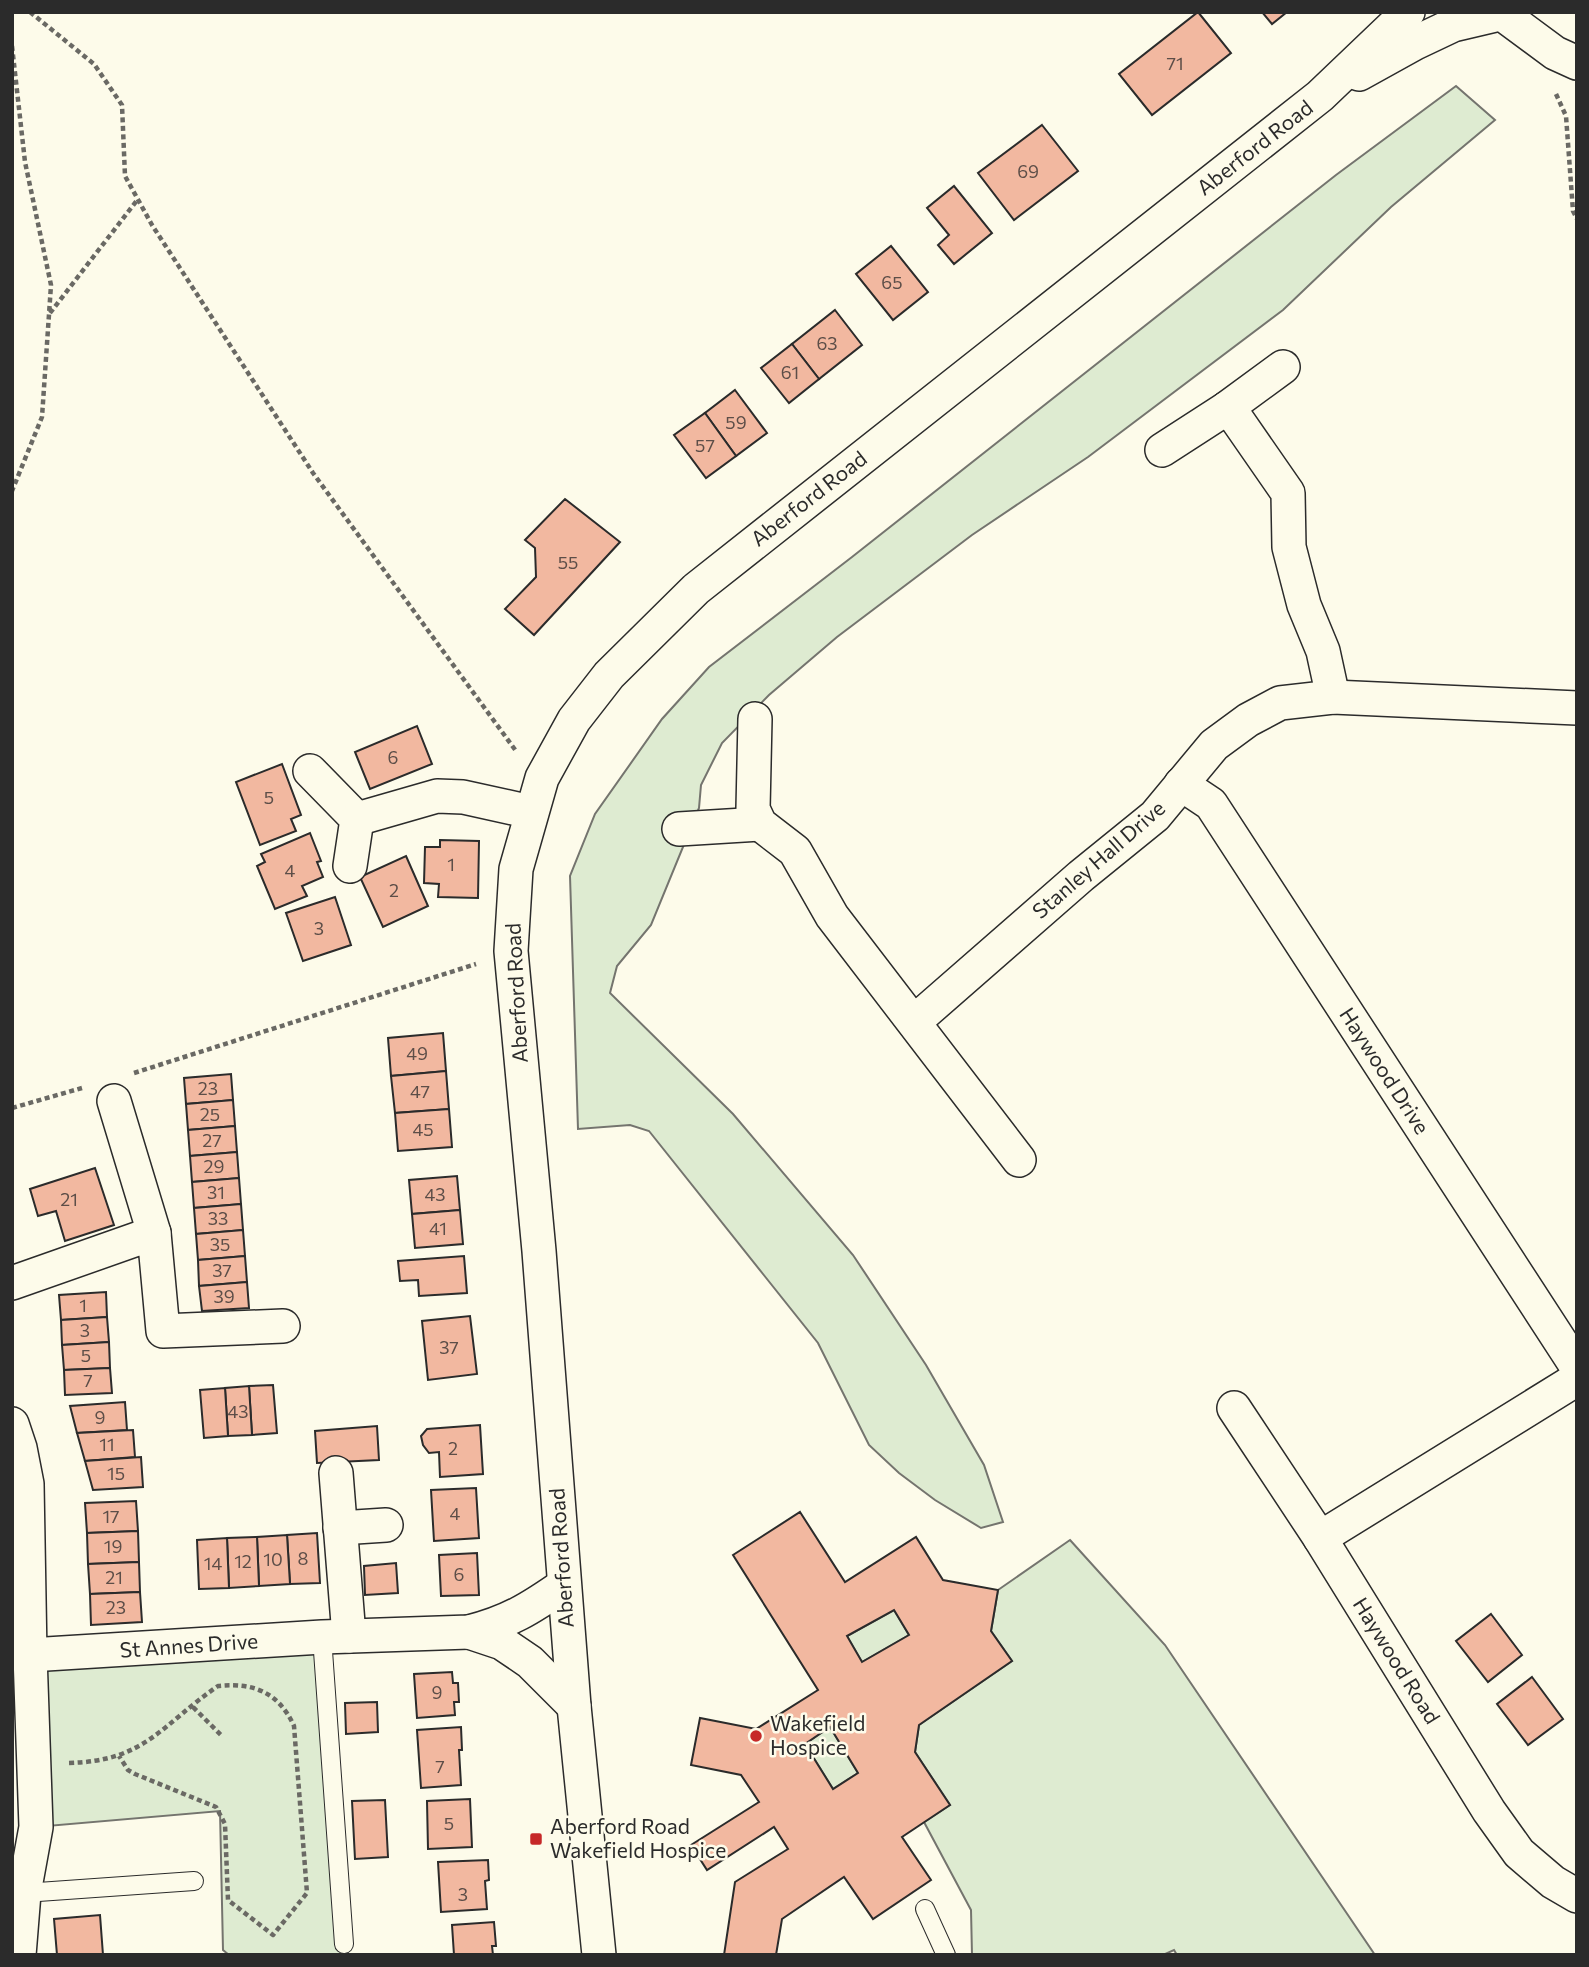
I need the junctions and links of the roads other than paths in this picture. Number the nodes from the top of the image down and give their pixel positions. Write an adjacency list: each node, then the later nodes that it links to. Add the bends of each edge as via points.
1 (1408, 12): 4 (street)
2 (1504, 12): 3 (street, via 1556,53); 4 (street, via 1453,25)
3 (1577, 63)
4 (1320, 96): 14 (street, Aberford Road, via 696,589 609,676 574,720 542,778)
5 (1283, 366): 6 (street)
6 (1227, 408): 7 (street); 8 (street, via 1288,494 1289,547)
7 (1162, 450)
8 (1333, 697): 9 (street, Stanley Hall Drive); 13 (street, Stanley Hall Drive, via 1280,703 1248,720 1214,746)
9 (1576, 708): 11 (street)
10 (755, 719): 16 (street, via 753,809)
11 (1577, 719)
12 (310, 771): 15 (street)
13 (1181, 784): 19 (street, Stanley Hall Drive, via 1155,816); 25 (street, Haywood Drive, via 1212,804)
14 (531, 812): 15 (street, via 437,796); 34 (street, Aberford Road, via 516,869 511,951)
15 (357, 819): 18 (street)
16 (760, 824): 17 (street); 19 (street, via 795,850 832,916)
17 (679, 829)
18 (350, 866)
19 (914, 1022): 21 (street)
20 (110, 1087): 22 (street)
21 (1018, 1160)
22 (154, 1233): 23 (street); 24 (street, via 163,1331)
23 (12, 1283)
24 (283, 1326)
25 (1577, 1367)
26 (1577, 1379): 33 (street)
27 (1234, 1408): 33 (street, Haywood Road)
28 (12, 1424): 30 (street, via 27,1484)
29 (336, 1473): 32 (street)
30 (19, 1523): 37 (street)
31 (386, 1525): 32 (street)
32 (340, 1528): 36 (street)
33 (1320, 1538): 41 (street, Haywood Road, via 1519,1853)
34 (564, 1585): 35 (street, St Annes Drive, via 523,1613); 38 (street, Aberford Road)
35 (469, 1632): 36 (street, St Annes Drive); 38 (street, St Annes Drive, via 502,1643 530,1662)
36 (336, 1637): 37 (street, St Annes Drive); 43 (lane)
37 (30, 1655): 40 (street, via 36,1827)
38 (574, 1706): 45 (street, Aberford Road)
39 (194, 1881): 40 (lane)
40 (24, 1893): 44 (street)
41 (1577, 1896)
42 (925, 1909): 46 (lane)
43 (344, 1944)
44 (19, 1955)
45 (599, 1955)
46 (946, 1955)

